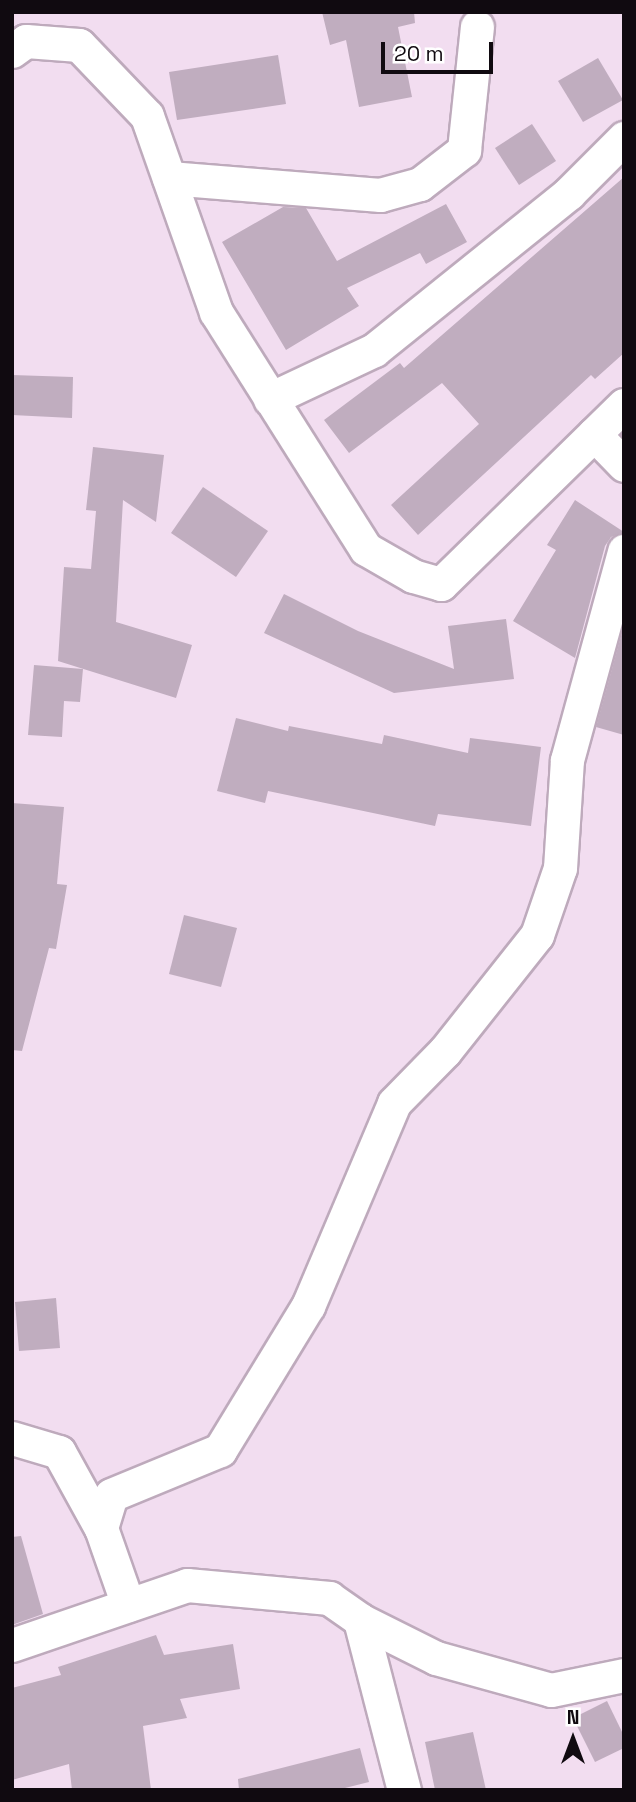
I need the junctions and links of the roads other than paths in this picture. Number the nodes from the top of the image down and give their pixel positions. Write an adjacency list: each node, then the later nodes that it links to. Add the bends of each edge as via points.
1 (477, 27): 4 (street, via 464,150 420,184 380,195)
2 (12, 51): 4 (street, via 26,41 79,45 147,116)
3 (624, 138): 5 (street, via 569,193 374,350)
4 (169, 178): 5 (street, via 216,312)
5 (270, 399): 7 (street, via 366,549 413,576 441,584)
6 (624, 405): 7 (street)
7 (594, 434): 8 (street)
8 (624, 465)
9 (624, 551): 11 (street, via 567,760 560,868 537,934 444,1051 394,1103 309,1306 220,1450 111,1495)
10 (12, 1438): 11 (street, via 59,1452)
11 (101, 1528): 12 (street)
12 (128, 1605): 13 (street, via 187,1585 329,1598); 14 (street)
13 (360, 1620): 15 (street, via 436,1658 551,1690); 16 (street)
14 (12, 1645)
15 (624, 1675)
16 (404, 1790)

